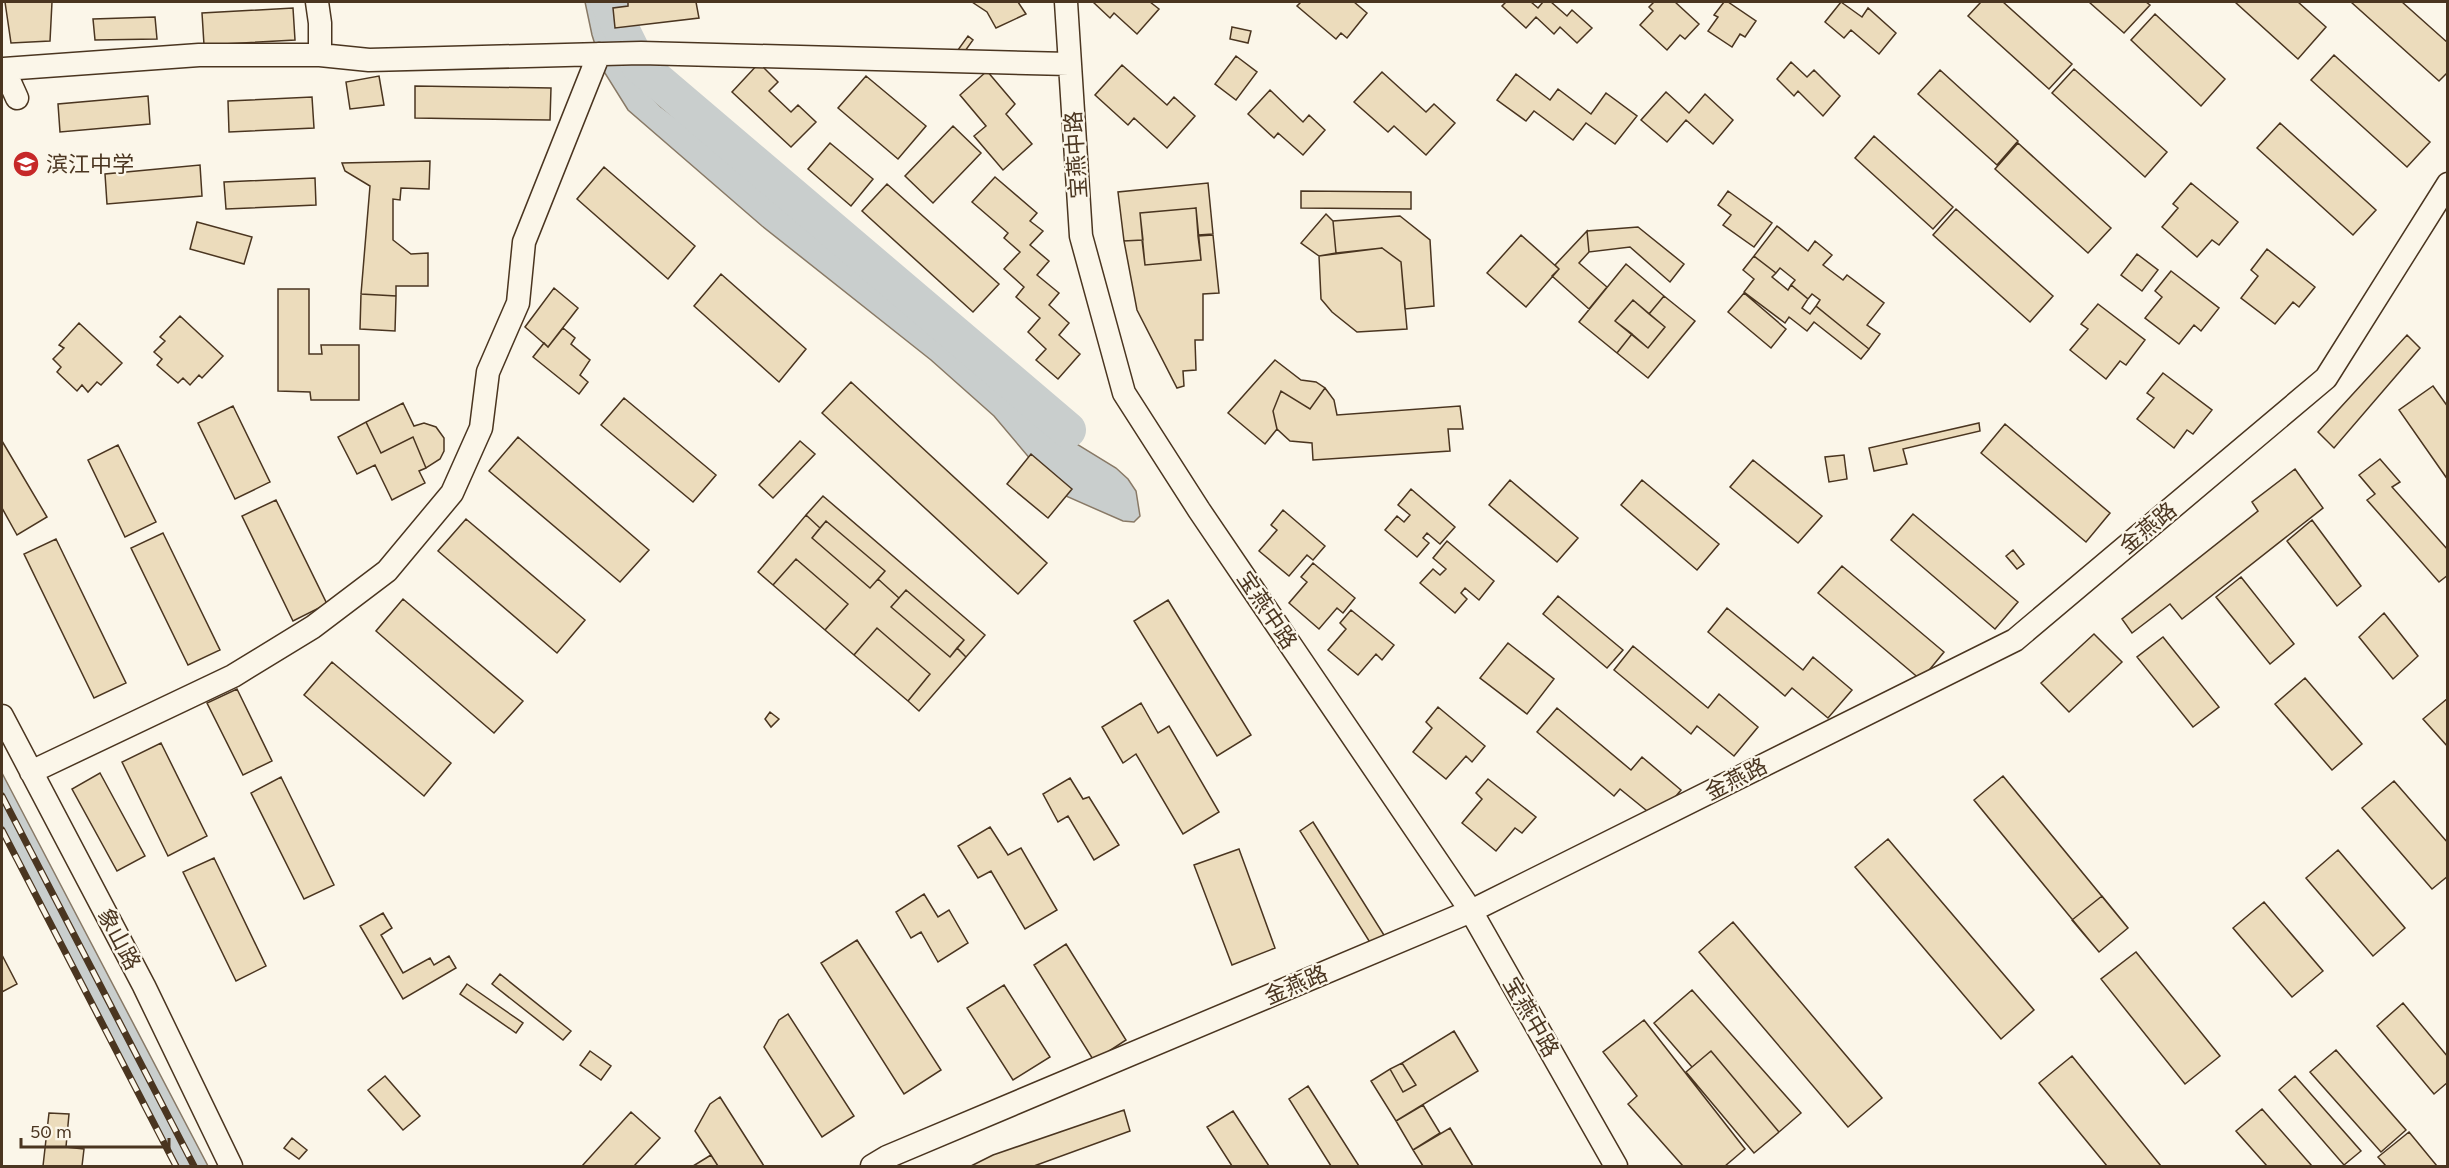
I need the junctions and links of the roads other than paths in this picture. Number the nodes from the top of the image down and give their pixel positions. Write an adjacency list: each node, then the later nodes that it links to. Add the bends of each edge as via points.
1 (317, 2): 4 (street)
2 (1066, 2): 5 (street, 宝燕中路)
3 (608, 54): 4 (street, via 369,60); 5 (street); 9 (street, via 524,242 518,303 488,372 481,428 452,492 387,571 313,627 233,676)
4 (320, 55): 6 (street, via 199,55 4,69)
5 (1069, 63): 10 (street, 宝燕中路, via 1081,236 1124,393)
6 (17, 98)
7 (2448, 184): 10 (street, 金燕路, via 2326,378 2015,640)
8 (2, 716): 9 (street, 象山路)
9 (31, 772): 11 (street, 象山路, via 144,986)
10 (1471, 911): 12 (street, 金燕路, via 887,1157); 13 (street, 宝燕中路)
11 (231, 1167)
12 (872, 1167)
13 (1616, 1167)

